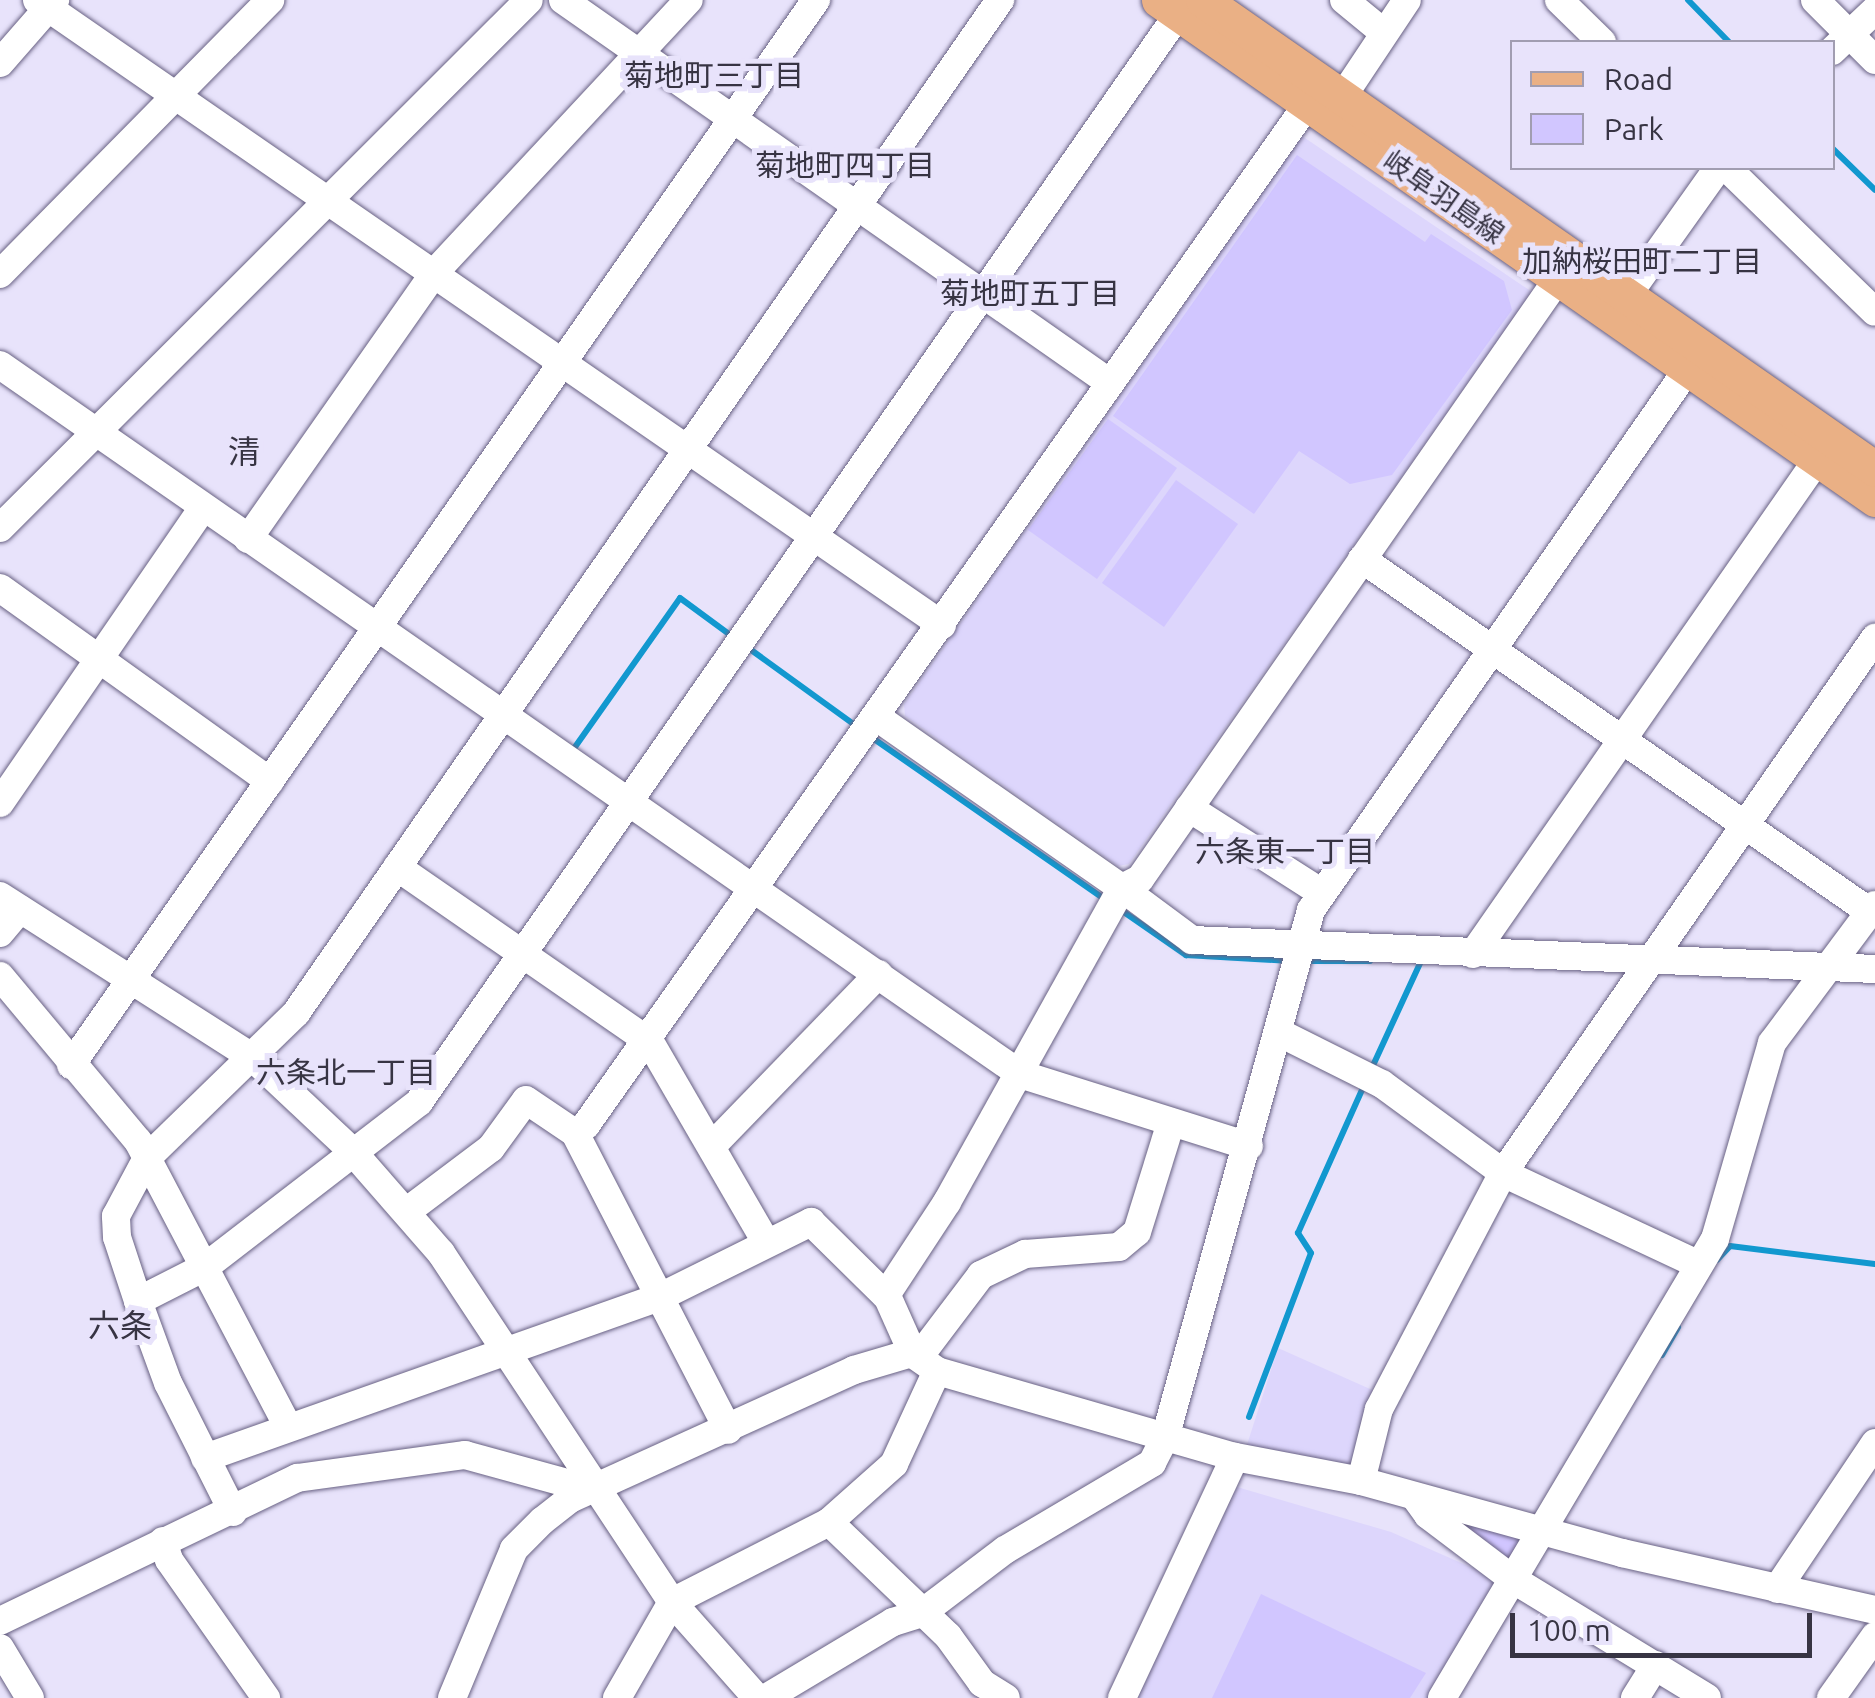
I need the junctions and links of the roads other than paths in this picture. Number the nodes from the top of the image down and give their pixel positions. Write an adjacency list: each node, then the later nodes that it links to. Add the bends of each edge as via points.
1 (530, 0): 25 (street)
2 (563, 0): 17 (street)
3 (689, 0): 17 (street)
4 (816, 0): 22 (street)
5 (1000, 0): 26 (street)
6 (1344, 0): 14 (street)
7 (1407, 0): 14 (street)
8 (1559, 0): 15 (street)
9 (1815, 0): 16 (street)
10 (47, 3): 19 (street); 20 (street)
11 (258, 4): 20 (street)
12 (1180, 4): 21 (main road, 岐阜羽島線); 30 (street)
13 (1875, 10): 16 (street)
14 (1383, 32): 21 (street)
15 (1600, 40)
16 (1841, 43): 18 (street)
17 (640, 54): 22 (street); 27 (street)
18 (1875, 60)
19 (0, 63)
20 (181, 95): 25 (street); 28 (street)
21 (1326, 99): 29 (main road, 岐阜羽島線); 31 (main road, 岐阜羽島線); 36 (street)
22 (733, 119): 26 (street); 33 (street)
23 (1717, 170): 31 (street)
24 (1729, 170): 32 (street)
25 (329, 199): 27 (street); 37 (street)
26 (857, 206): 30 (street); 38 (street)
27 (435, 272): 33 (street); 45 (street)
28 (0, 274)
29 (1559, 277): 35 (main road, 岐阜羽島線); 46 (street)
30 (983, 294): 36 (street); 44 (street)
31 (1627, 296): 40 (main road, 岐阜羽島線)
32 (1875, 312)
33 (563, 362): 38 (street); 49 (street)
34 (0, 365): 37 (street)
35 (1688, 370): 39 (main road, 岐阜羽島線); 51 (street)
36 (1110, 382): 48 (street)
37 (94, 435): 42 (street); 43 (street)
38 (688, 449): 44 (street); 53 (street)
39 (1817, 460): 41 (main road, 岐阜羽島線); 55 (street)
40 (1875, 469)
41 (1875, 499)
42 (204, 508): 45 (street); 52 (street)
43 (0, 528)
44 (814, 536): 48 (street); 58 (street)
45 (248, 539): 49 (street)
46 (1362, 559): 51 (street); 59 (street)
47 (0, 588): 52 (street)
48 (942, 625): 54 (street)
49 (376, 629): 53 (street); 56 (street)
50 (1875, 638): 60 (street)
51 (1494, 650): 55 (street); 64 (street)
52 (100, 660): 56 (street); 57 (street)
53 (502, 716): 58 (street); 61 (street)
54 (878, 718): 62 (street); 63 (street)
55 (1619, 738): 60 (street); 70 (street)
56 (270, 780): 76 (street)
57 (0, 803)
58 (627, 803): 63 (street); 69 (street)
59 (1190, 808): 62 (street, via 1140,879); 64 (street)
60 (1745, 825): 66 (street); 71 (street)
61 (397, 867): 69 (street); 79 (street, via 296,1013)
62 (1122, 888): 68 (street, via 1192,940); 81 (street)
63 (754, 892): 74 (street); 78 (street)
64 (1322, 893): 68 (street)
65 (10, 902): 67 (street); 76 (street)
66 (1873, 909): 72 (street)
67 (0, 933)
68 (1304, 944): 70 (street); 77 (street)
69 (522, 953): 78 (street); 86 (street, via 419,1102)
70 (1473, 954): 71 (street)
71 (1654, 958): 72 (street); 88 (street)
72 (1834, 965): 73 (street); 91 (street, via 1772,1043 1715,1239)
73 (1875, 969)
74 (879, 974): 81 (street); 84 (street)
75 (0, 976): 80 (street)
76 (131, 979): 79 (street); 80 (street)
77 (1278, 1032): 85 (street); 88 (street, via 1382,1084)
78 (650, 1042): 83 (street); 84 (street)
79 (252, 1057): 86 (street); 87 (street)
80 (71, 1064): 87 (street)
81 (1020, 1074): 82 (street); 93 (street)
82 (1171, 1122): 85 (street); 97 (street, via 1137,1232 1119,1247 1024,1254 981,1276 925,1349)
83 (575, 1133): 89 (street, via 526,1100 491,1148); 94 (street)
84 (713, 1145): 90 (street)
85 (1249, 1146): 101 (street)
86 (352, 1151): 89 (street); 92 (street)
87 (147, 1158): 92 (street); 95 (street, via 116,1216 116,1237)
88 (1504, 1173): 91 (street); 105 (street, via 1378,1409)
89 (406, 1212): 96 (street, via 441,1253)
90 (766, 1242): 93 (street, via 812,1222); 94 (street)
91 (1698, 1264): 110 (street)
92 (204, 1267): 95 (street); 99 (street)
93 (886, 1295): 97 (street)
94 (660, 1297): 96 (street); 100 (street)
95 (138, 1301): 104 (street)
96 (501, 1351): 99 (street); 106 (street)
97 (913, 1354): 98 (street); 100 (street, via 854,1370)
98 (936, 1371): 101 (street); 109 (street, via 894,1464)
99 (288, 1427): 104 (street)
100 (728, 1430): 106 (street)
101 (1166, 1438): 103 (street); 116 (street, via 1152,1463 1005,1550)
102 (1875, 1443): 113 (street)
103 (1235, 1457): 105 (street); 128 (street)
104 (206, 1458): 108 (street)
105 (1361, 1481): 107 (street)
106 (596, 1492): 108 (street, via 465,1455 297,1478); 114 (street); 123 (street, via 570,1499 514,1549)
107 (1414, 1496): 110 (street); 112 (street, via 1428,1515)
108 (233, 1512): 111 (street)
109 (829, 1522): 114 (street); 116 (street)
110 (1541, 1532): 112 (street); 113 (street)
111 (163, 1541): 117 (street); 122 (street, via 169,1560)
112 (1514, 1580): 120 (street); 129 (street)
113 (1777, 1590): 115 (street)
114 (672, 1602): 124 (street); 125 (street)
115 (1875, 1610)
116 (922, 1613): 126 (street, via 893,1622); 127 (street, via 982,1683)
117 (0, 1621)
118 (1875, 1636): 132 (street)
119 (0, 1648): 121 (street)
120 (1656, 1665): 130 (street); 131 (street)
121 (30, 1698)
122 (266, 1698)
123 (452, 1698)
124 (617, 1698)
125 (757, 1698)
126 (766, 1698)
127 (1006, 1698)
128 (1122, 1698)
129 (1442, 1698)
130 (1634, 1698)
131 (1707, 1698)
132 (1831, 1698)

